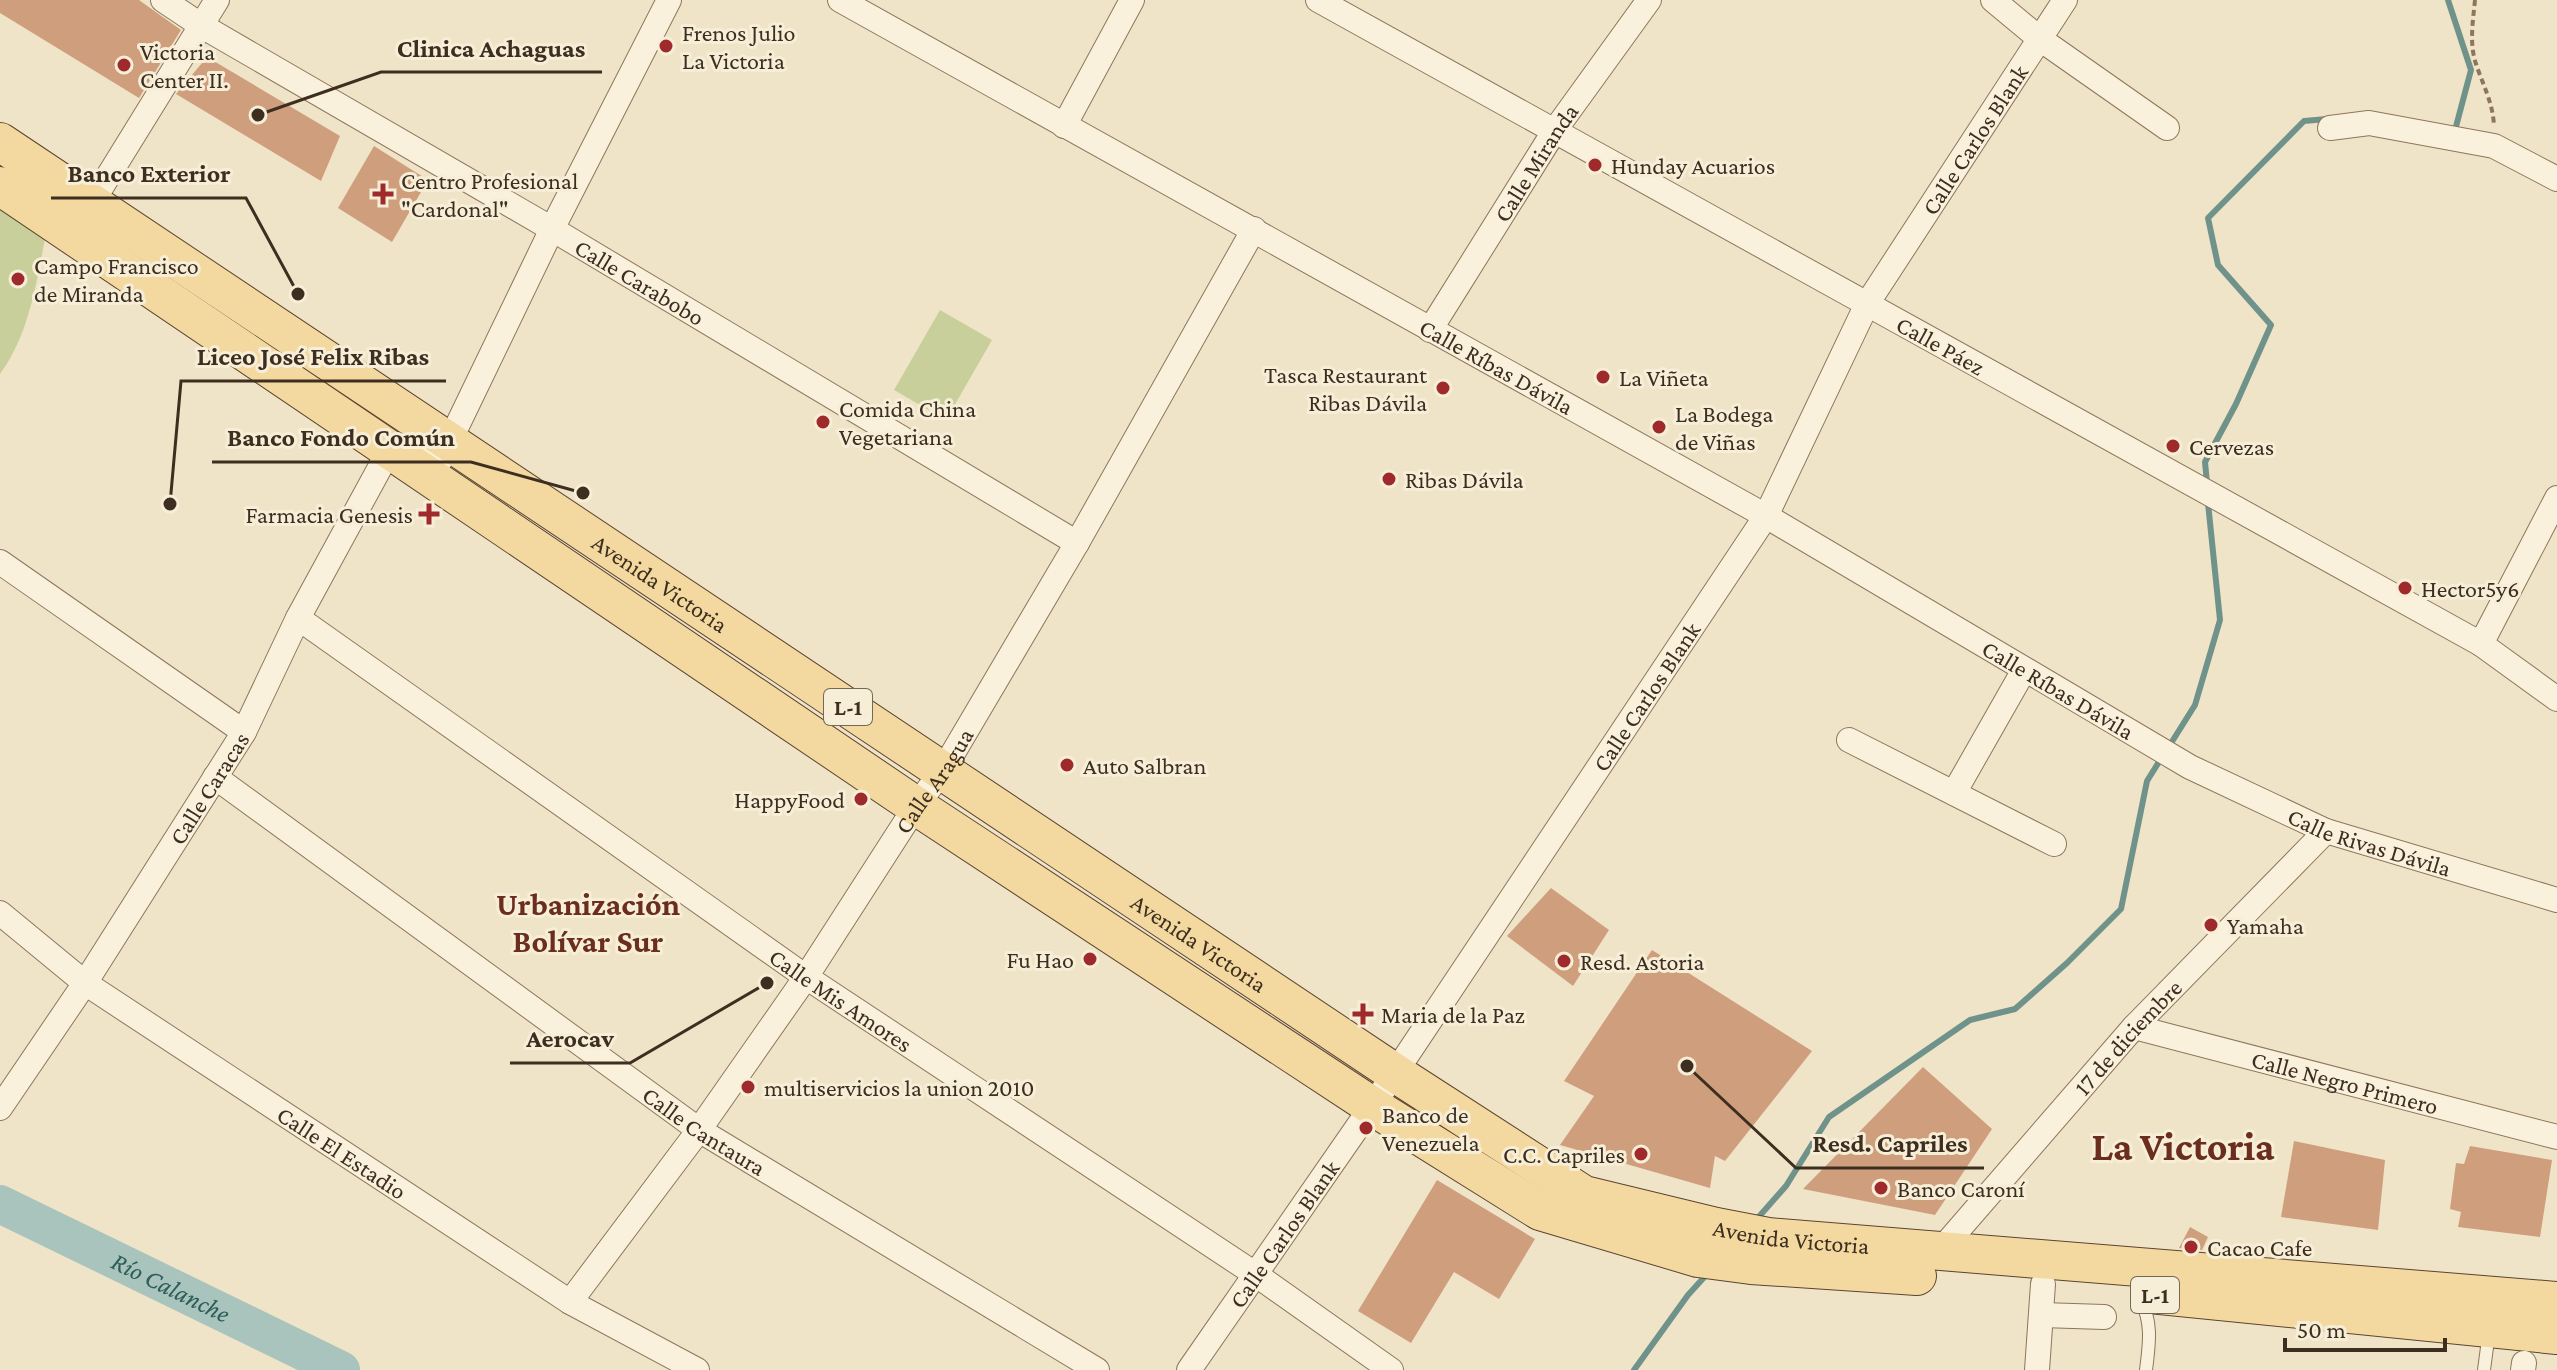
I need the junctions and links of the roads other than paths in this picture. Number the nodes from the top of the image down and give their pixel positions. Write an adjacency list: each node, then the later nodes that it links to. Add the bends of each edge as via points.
1 (163, 0): 10 (street, Calle Carabobo)
2 (217, 0): 10 (street)
3 (669, 0): 20 (street)
4 (840, 0): 12 (street, Calle Ríbas Dávila)
5 (1132, 0): 12 (street)
6 (1318, 0): 15 (street, Calle Páez)
7 (1649, 0): 15 (street, Calle Miranda)
8 (1993, 0): 11 (street)
9 (2065, 0): 11 (street, Calle Carlos Blank)
10 (202, 26): 19 (street); 20 (street, Calle Carabobo)
11 (2040, 39): 13 (street); 22 (street, Calle Carlos Blank)
12 (1064, 126): 21 (street, Calle Ríbas Dávila)
13 (2167, 128)
14 (2330, 128): 17 (street, via 2369,123 2494,146)
15 (1555, 130): 22 (street, Calle Páez); 23 (street, Calle Miranda)
16 (0, 142): 19 (main road, Avenida Victoria / L-1)
17 (2557, 179)
18 (0, 186): 19 (main road, Avenida Victoria / L-1)
19 (82, 219): 24 (main road, Avenida Victoria / L-1); 25 (main road, Avenida Victoria / L-1)
20 (552, 229): 25 (street); 28 (street, Calle Carabobo)
21 (1254, 229): 23 (street, Calle Ríbas Dávila); 28 (street, Calle Aragua)
22 (1867, 304): 27 (street, Calle Carlos Blank); 31 (street, Calle Páez)
23 (1430, 330): 27 (street, Calle Ríbas Dávila)
24 (389, 451): 25 (main road, Avenida Victoria / L-1); 30 (street, Calle Caracas)
25 (441, 461): 37 (main road, Avenida Victoria / L-1); 40 (main road, Avenida Victoria / L-1)
26 (2557, 498): 31 (street)
27 (1766, 516): 32 (street, Calle Ríbas Dávila); 48 (street, Calle Carlos Blank)
28 (1077, 543): 37 (street, Calle Aragua)
29 (0, 562): 34 (street)
30 (298, 618): 34 (street, Calle Caracas); 45 (street, Calle Mis Amores)
31 (2481, 644): 33 (street, Calle Páez)
32 (2024, 670): 36 (street, Calle Ríbas Dávila); 39 (street)
33 (2557, 699)
34 (244, 732): 38 (street, Calle Caracas)
35 (1849, 740): 39 (street)
36 (2190, 767): 41 (street, Calle Rivas Dávila)
37 (943, 770): 40 (street, Calle Aragua); 48 (main road, Avenida Victoria / L-1)
38 (215, 777): 46 (street, Calle Caracas); 51 (street, Calle Cantaura)
39 (1954, 793): 42 (street)
40 (916, 806): 45 (street, Calle Aragua); 49 (main road, Avenida Victoria / L-1)
41 (2326, 831): 43 (street, Calle Rivas Dávila); 47 (street, 17 de diciembre)
42 (2054, 844)
43 (2557, 900)
44 (0, 913): 46 (street, Calle El Estadio)
45 (806, 977): 51 (street, Calle Aragua); 56 (street, Calle Mis Amores)
46 (85, 983): 50 (street, Calle Caracas); 60 (street, Calle El Estadio)
47 (2134, 1027): 52 (street, Calle Negro Primero); 55 (street, 17 de diciembre)
48 (1395, 1073): 49 (street, Calle Carlos Blank); 53 (main road, Avenida Victoria / L-1, via 1584,1195)
49 (1372, 1106): 53 (main road, Avenida Victoria / L-1, via 1540,1211); 56 (street, Calle Carlos Blank)
50 (0, 1108)
51 (699, 1130): 60 (street, Calle Aragua); 65 (street, Calle Cantaura)
52 (2557, 1137)
53 (1707, 1242): 54 (main road, Avenida Victoria / L-1)
54 (1760, 1251): 55 (main road, Avenida Victoria / L-1); 58 (main road, Avenida Victoria / L-1)
55 (1939, 1252): 59 (main road, Avenida Victoria / L-1)
56 (1255, 1274): 66 (street, Calle Carlos Blank); 67 (street, Calle Mis Amores)
57 (2135, 1293): 58 (main road, Avenida Victoria / L-1); 62 (main road, Avenida Victoria / L-1); 69 (lane, via 2147,1311)
58 (2042, 1299): 61 (street); 68 (street)
59 (2557, 1301)
60 (570, 1302): 64 (street, Calle El Estadio)
61 (2104, 1317)
62 (2490, 1328): 63 (main road, Avenida Victoria / L-1); 70 (lane)
63 (2557, 1335)
64 (697, 1370)
65 (1097, 1370)
66 (1189, 1370)
67 (1391, 1370)
68 (2037, 1370)
69 (2146, 1370)
70 (2484, 1370)

